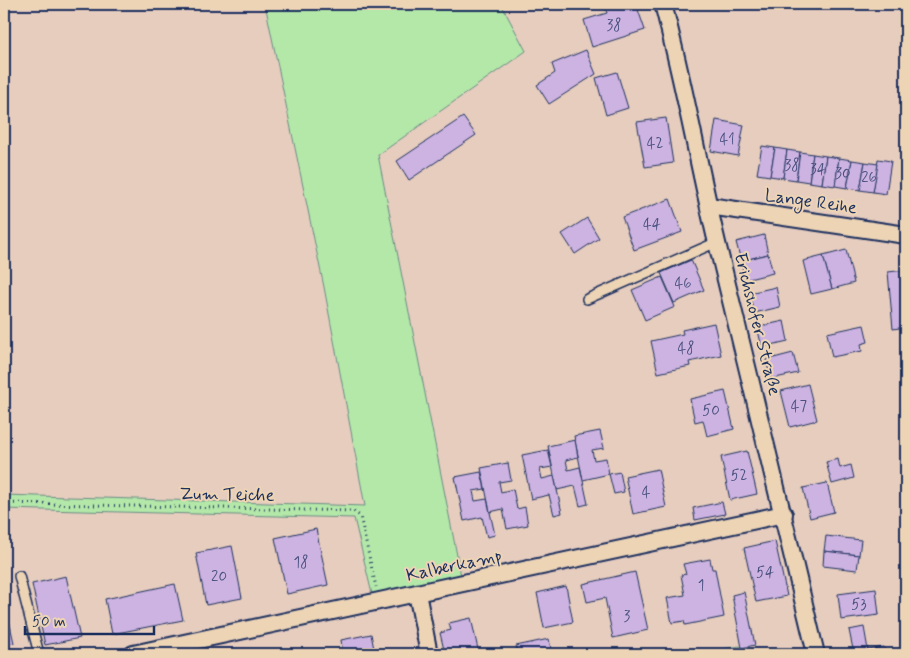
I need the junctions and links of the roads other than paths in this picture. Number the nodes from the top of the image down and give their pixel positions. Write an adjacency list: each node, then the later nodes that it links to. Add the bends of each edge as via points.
1 (662, 4): 2 (street, Erichshofer Straße)
2 (709, 206): 3 (street, Lange Reihe); 4 (street, Erichshofer Straße)
3 (906, 235)
4 (717, 242): 5 (lane); 6 (street, Erichshofer Straße)
5 (587, 299)
6 (784, 514): 8 (street, Kalberkamp); 12 (street, Erichshofer Straße)
7 (19, 576): 9 (lane)
8 (417, 593): 10 (street, Kalberkamp); 11 (street)
9 (39, 654)
10 (133, 654)
11 (429, 654)
12 (816, 654)

